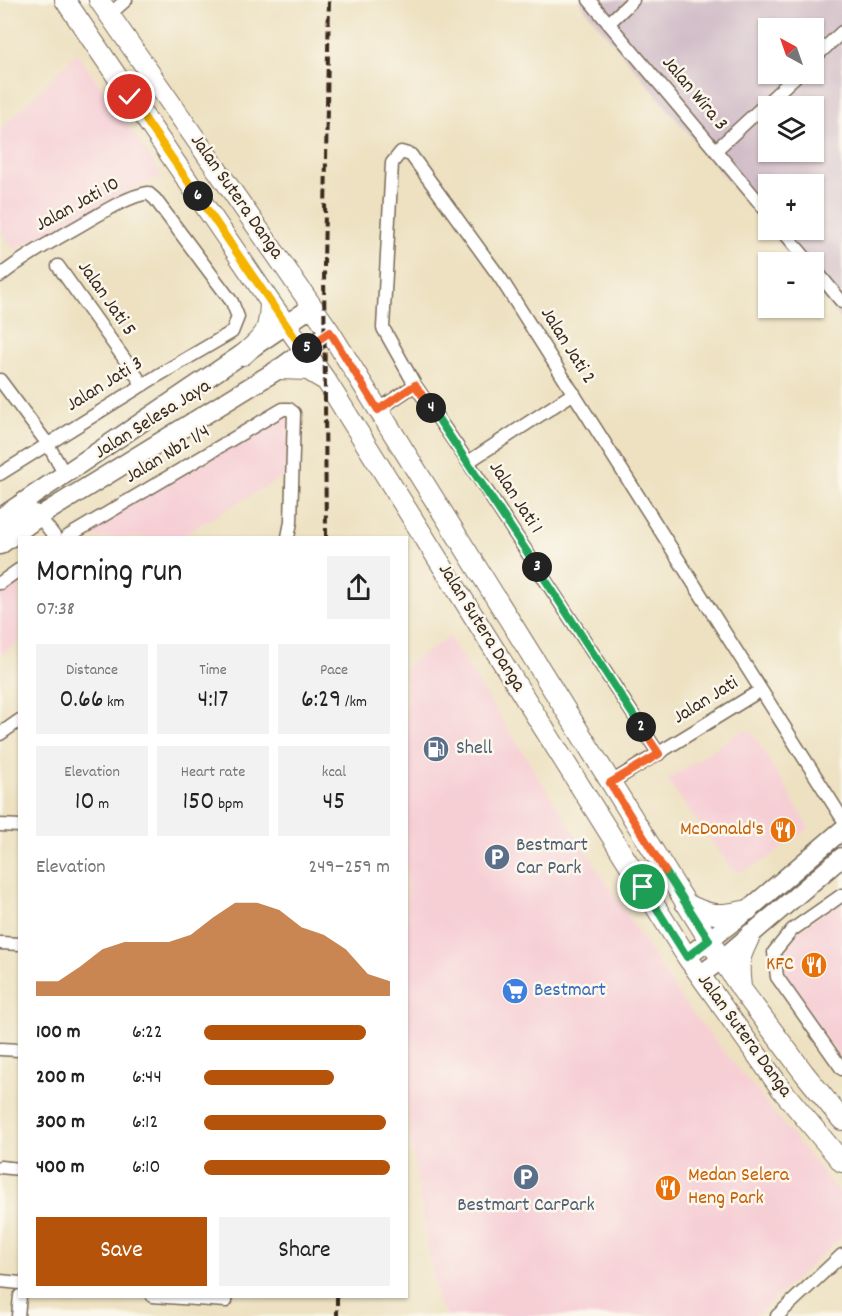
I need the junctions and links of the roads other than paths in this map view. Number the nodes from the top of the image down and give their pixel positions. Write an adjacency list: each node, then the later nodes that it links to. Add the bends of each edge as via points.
1 (65, 0): 17 (main road, Jalan Sutera Danga)
2 (126, 0): 5 (street)
3 (589, 0): 6 (street, Jalan Wira 3)
4 (633, 0): 6 (street)
5 (104, 8): 19 (main road, Jalan Sutera Danga)
6 (609, 23): 10 (street, Jalan Wira 3)
7 (842, 32): 8 (street)
8 (824, 49)
9 (787, 84): 10 (street)
10 (716, 150): 11 (street, Jalan Wira 3)
11 (758, 201)
12 (790, 240): 13 (street)
13 (801, 252)
14 (58, 266): 28 (street, Jalan Jati 5)
15 (0, 276): 21 (street, Jalan Jati 10, via 25,256 136,195 148,193 232,302 238,317)
16 (824, 280): 18 (street)
17 (270, 302): 20 (main road, Jalan Sutera Danga); 24 (main road, via 267,330)
18 (842, 302)
19 (312, 307): 20 (main road, Jalan Selesa Jaya); 22 (main road, Jalan Sutera Danga)
20 (287, 326): 23 (main road, Jalan Sutera Danga); 24 (main road, Jalan Selesa Jaya)
21 (232, 332): 28 (street, Jalan Jati 3)
22 (330, 332): 23 (main road, Jalan Selesa Jaya); 31 (main road, Jalan Sutera Danga)
23 (304, 351): 25 (main road, Jalan Selesa Jaya); 27 (main road, Jalan Sutera Danga)
24 (243, 356): 34 (main road, Jalan Selesa Jaya)
25 (279, 369): 27 (main road, via 308,370); 36 (main road, Jalan Selesa Jaya)
26 (0, 380): 32 (street)
27 (327, 382): 62 (main road, Jalan Sutera Danga)
28 (143, 385): 32 (street, Jalan Jati 3)
29 (415, 385): 30 (street, Jalan Jati 2, via 382,328 392,163 401,152 411,155 501,279); 31 (street); 33 (street, Jalan Jati 1)
30 (574, 393): 33 (street); 45 (street, Jalan Jati 2)
31 (378, 410): 49 (main road, Jalan Sutera Danga)
32 (47, 443): 34 (street); 35 (street, Jalan Jati 3)
33 (468, 462): 48 (street, Jalan Jati 1)
34 (64, 473): 37 (main road, Jalan Selesa Jaya)
35 (0, 474)
36 (40, 516): 38 (street, via 29,511); 39 (street); 42 (main road, Jalan Selesa Jaya)
37 (0, 518)
38 (0, 529)
39 (54, 536)
40 (69, 536): 41 (street, Jalan Nb2 1/4, via 289,409 294,413)
41 (288, 536)
42 (0, 545)
43 (18, 570): 44 (street)
44 (0, 583)
45 (761, 690): 48 (street, Jalan Jati); 50 (street, Jalan Jati 2)
46 (18, 721): 47 (street)
47 (0, 734)
48 (659, 754): 49 (street, Jalan Jati)
49 (610, 783): 56 (main road, Jalan Sutera Danga)
50 (842, 818)
51 (0, 825): 52 (street)
52 (18, 826)
53 (842, 830): 57 (main road)
54 (842, 857): 58 (main road)
55 (842, 895): 68 (street, via 792,930 774,952 777,977)
56 (685, 903): 57 (main road, via 704,913 724,915); 59 (main road, Jalan Sutera Danga)
57 (747, 910): 59 (main road)
58 (751, 934): 63 (main road); 65 (main road, via 739,956)
59 (709, 940): 62 (main road); 63 (main road, Jalan Sutera Danga)
60 (0, 943): 61 (street)
61 (18, 944)
62 (687, 957): 64 (main road, Jalan Sutera Danga)
63 (722, 959): 64 (main road); 65 (main road, Jalan Sutera Danga)
64 (700, 975): 70 (main road, Jalan Sutera Danga, via 782,1090)
65 (742, 990): 69 (main road, Jalan Sutera Danga)
66 (0, 1048): 67 (street)
67 (18, 1050)
68 (842, 1069)
69 (842, 1120)
70 (842, 1162)
71 (0, 1167): 72 (street)
72 (18, 1168)
73 (842, 1255): 80 (street)
74 (0, 1281): 75 (street)
75 (18, 1283)
76 (20, 1298): 79 (street)
77 (182, 1298): 78 (street)
78 (226, 1301)
79 (18, 1316)
80 (777, 1316)

